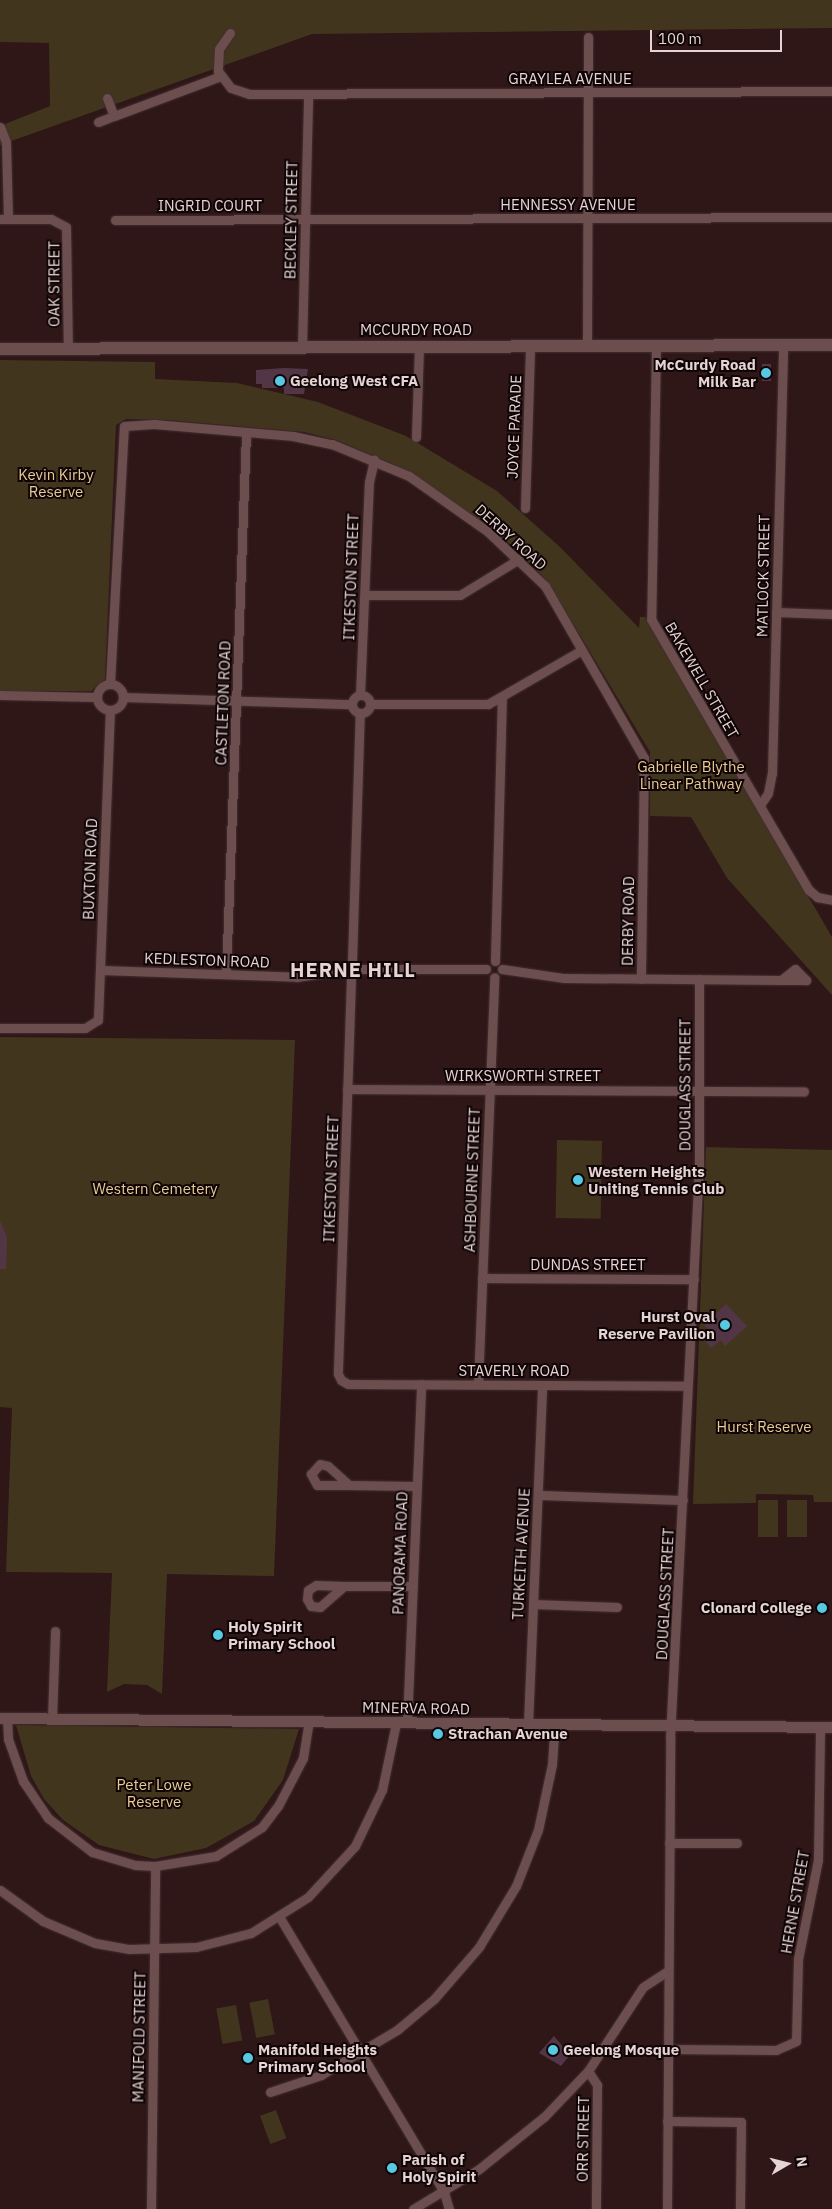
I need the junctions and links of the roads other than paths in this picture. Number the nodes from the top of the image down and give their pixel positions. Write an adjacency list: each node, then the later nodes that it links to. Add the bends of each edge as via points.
1 (230, 33): 3 (street, via 218,52)
2 (588, 37): 5 (street)
3 (221, 76): 6 (street, GRAYLEA AVENUE, via 231,88 245,94); 8 (street)
4 (832, 91): 5 (street, GRAYLEA AVENUE)
5 (589, 93): 6 (street, GRAYLEA AVENUE); 13 (street)
6 (308, 94): 15 (street, BECKLEY STREET)
7 (108, 98): 8 (street)
8 (114, 116): 9 (street)
9 (98, 122)
10 (0, 127): 12 (street, via 6,142)
11 (832, 217): 13 (street, HENNESSY AVENUE)
12 (4, 219): 24 (street, OAK STREET, via 59,222 68,236)
13 (588, 219): 15 (street, HENNESSY AVENUE); 20 (street)
14 (115, 220): 15 (street, INGRID COURT)
15 (304, 220): 22 (street, BECKLEY STREET)
16 (783, 345): 17 (main road, MCCURDY ROAD); 21 (main road, MCCURDY ROAD); 31 (street, MATLOCK STREET)
17 (832, 345)
18 (419, 346): 19 (main road, MCCURDY ROAD); 22 (main road, MCCURDY ROAD); 26 (street)
19 (530, 346): 20 (main road, MCCURDY ROAD); 28 (street, JOYCE PARADE)
20 (587, 346): 21 (main road, MCCURDY ROAD)
21 (656, 346): 45 (street, BAKEWELL STREET, via 651,617)
22 (302, 347): 24 (main road, MCCURDY ROAD)
23 (0, 349): 24 (main road, MCCURDY ROAD)
24 (68, 349)
25 (246, 433): 27 (street, DERBY ROAD, via 332,444); 34 (street, DERBY ROAD, via 154,424 128,424 120,431); 40 (street, CASTLETON ROAD)
26 (416, 437)
27 (374, 460): 29 (street, DERBY ROAD, via 409,476 453,504); 30 (street, ITKESTON STREET, via 369,482)
28 (525, 508)
29 (519, 560): 30 (street, via 460,595); 33 (street, DERBY ROAD, via 545,586)
30 (365, 595): 35 (street, ITKESTON STREET)
31 (776, 612): 32 (street); 45 (street, MATLOCK STREET, via 772,778)
32 (832, 614)
33 (582, 650): 39 (street); 57 (street, DERBY ROAD, via 646,763)
34 (110, 683): 37 (street, via 103,685); 38 (street, via 118,686)
35 (360, 694): 41 (street); 42 (street)
36 (0, 695): 37 (street)
37 (97, 697): 43 (street, via 102,708)
38 (123, 698): 40 (street); 43 (street, via 121,704)
39 (502, 698): 42 (street, via 488,704); 48 (street)
40 (237, 700): 41 (street); 54 (street, CASTLETON ROAD)
41 (351, 704): 44 (street)
42 (370, 704): 44 (street)
43 (110, 710): 52 (street, BUXTON ROAD)
44 (360, 713): 47 (street)
45 (760, 805): 46 (street, BAKEWELL STREET, via 810,890 819,898)
46 (832, 900)
47 (352, 961): 49 (street); 53 (street)
48 (494, 961): 50 (street); 51 (street)
49 (360, 969): 50 (street); 56 (street)
50 (486, 969): 55 (street)
51 (502, 969): 55 (street); 57 (street, via 564,978)
52 (100, 970): 54 (street, KEDLESTON ROAD); 60 (street, BUXTON ROAD, via 99,1016 92,1027)
53 (343, 970): 54 (street, KEDLESTON ROAD, via 297,977); 56 (street)
54 (226, 974)
55 (494, 977): 62 (street, ASHBOURNE STREET)
56 (351, 978): 61 (street, ITKESTON STREET)
57 (641, 979): 58 (street)
58 (699, 979): 59 (street); 63 (street, DOUGLASS STREET)
59 (781, 980)
60 (0, 1028)
61 (347, 1089): 62 (street, WIRKSWORTH STREET); 67 (street, ITKESTON STREET, via 338,1374)
62 (489, 1090): 63 (street, WIRKSWORTH STREET); 65 (street, ASHBOURNE STREET)
63 (699, 1090): 64 (street, WIRKSWORTH STREET); 66 (street, DOUGLASS STREET)
64 (804, 1091)
65 (482, 1278): 66 (street, DUNDAS STREET); 69 (street, ASHBOURNE STREET)
66 (694, 1279): 71 (street, DOUGLASS STREET)
67 (341, 1380): 68 (street, STAVERLY ROAD, via 348,1384)
68 (421, 1384): 69 (street, STAVERLY ROAD); 73 (street, PANORAMA ROAD)
69 (478, 1384): 70 (street, STAVERLY ROAD)
70 (542, 1385): 71 (street, STAVERLY ROAD); 74 (street, TURKEITH AVENUE)
71 (687, 1386): 75 (street, DOUGLASS STREET)
72 (349, 1486): 73 (street)
73 (416, 1486): 77 (street, PANORAMA ROAD)
74 (538, 1496): 75 (street); 78 (street, TURKEITH AVENUE)
75 (683, 1500): 87 (street, DOUGLASS STREET)
76 (344, 1586): 77 (street)
77 (412, 1586): 84 (street, PANORAMA ROAD)
78 (532, 1604): 79 (street); 85 (street, TURKEITH AVENUE)
79 (617, 1607)
80 (55, 1631): 82 (street)
81 (4, 1718): 82 (street, MINERVA ROAD); 91 (street, via 20,1773 48,1818 92,1852 134,1865)
82 (52, 1719): 83 (street, MINERVA ROAD)
83 (309, 1722): 84 (street, MINERVA ROAD); 91 (street, via 303,1758 278,1806 262,1827 216,1856)
84 (401, 1723): 85 (street, MINERVA ROAD); 93 (street, via 388,1770 366,1827 326,1882)
85 (528, 1724): 86 (street, MINERVA ROAD)
86 (555, 1724): 87 (street, MINERVA ROAD); 97 (street, via 552,1764 538,1830 501,1913 479,1947 434,1999)
87 (671, 1726): 88 (street, MINERVA ROAD); 89 (street, DOUGLASS STREET)
88 (826, 1727): 96 (street, HERNE STREET, via 818,1860 798,1958 796,2041 776,2050)
89 (668, 1843): 90 (street); 95 (street, DOUGLASS STREET)
90 (737, 1843)
91 (155, 1866): 94 (street, MANIFOLD STREET)
92 (0, 1890): 94 (street, via 43,1921 75,1936 129,1949)
93 (280, 1918): 94 (street, via 223,1942); 97 (street)
94 (154, 1950): 102 (street, MANIFOLD STREET)
95 (666, 1972): 96 (street, DOUGLASS STREET); 98 (street, via 643,1987)
96 (669, 2049): 100 (street, DOUGLASS STREET)
97 (361, 2054): 99 (street, via 320,2075); 101 (street)
98 (588, 2071): 101 (street, via 544,2117 500,2154); 105 (street, ORR STREET, via 597,2085)
99 (270, 2092)
100 (668, 2121): 106 (street, DOUGLASS STREET); 107 (street, via 742,2122)
101 (444, 2192): 103 (street); 104 (street)
102 (151, 2209)
103 (413, 2209)
104 (449, 2209)
105 (596, 2209)
106 (667, 2209)
107 (740, 2209)

